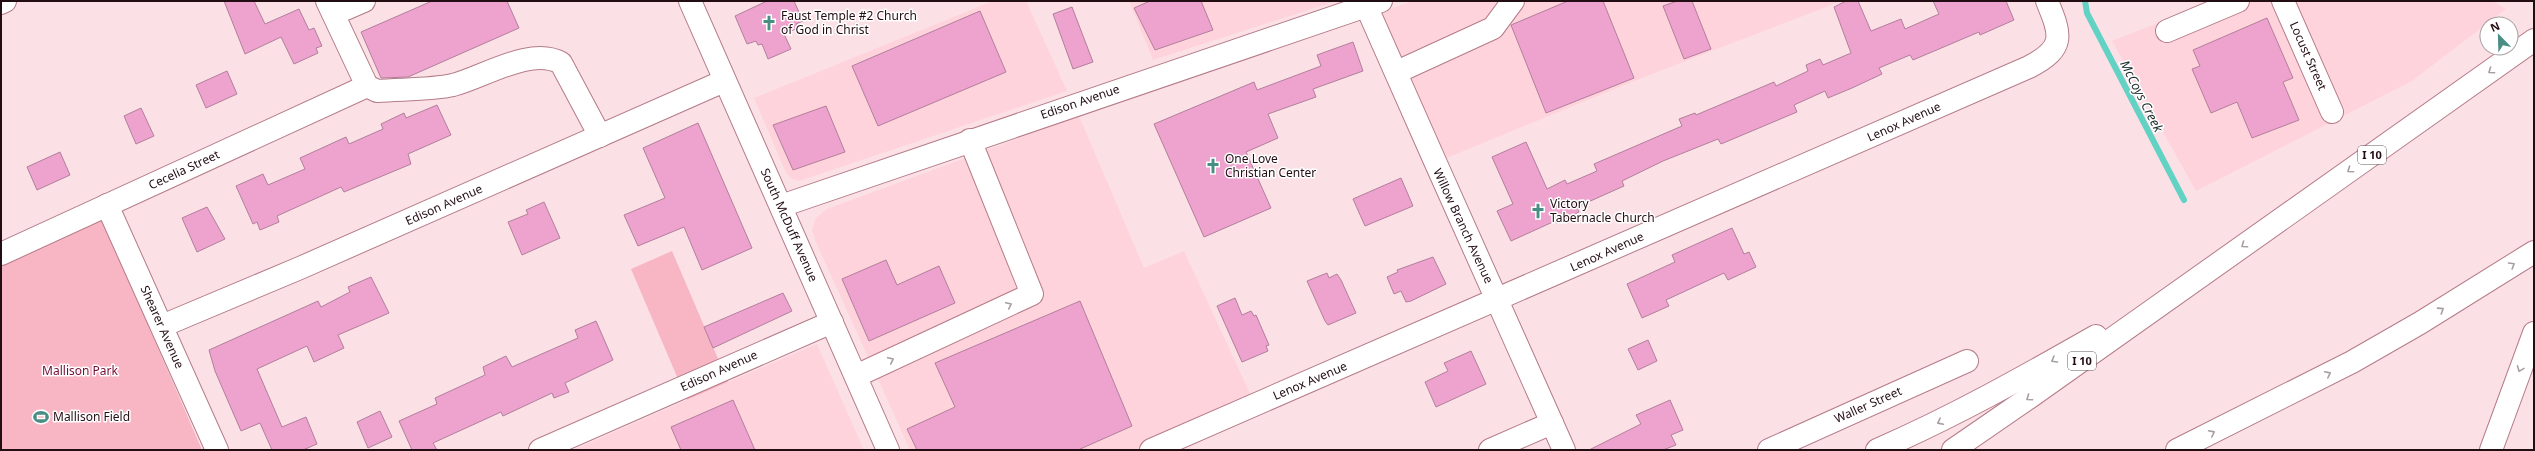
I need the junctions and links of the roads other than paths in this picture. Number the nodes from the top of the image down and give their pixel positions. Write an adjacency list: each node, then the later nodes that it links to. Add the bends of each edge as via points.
1 (5, 1): 8 (main road)
2 (364, 1): 10 (main road)
3 (1512, 1): 13 (main road, via 1493,28)
4 (2047, 1): 24 (main road, Lenox Avenue, via 2057,30 2057,45 2047,58)
5 (2238, 1): 11 (main road)
6 (2283, 1): 16 (main road, Locust Street)
7 (695, 2): 14 (main road, South McDuff Avenue)
8 (1, 3)
9 (1370, 3): 13 (main road, Willow Branch Avenue); 18 (main road, Edison Avenue)
10 (331, 8): 15 (main road)
11 (2167, 31)
12 (2534, 40): 23 (main road, I 10, one-way to 23)
13 (1396, 72): 24 (main road, Willow Branch Avenue, via 1438,172)
14 (724, 81): 17 (main road, Edison Avenue); 20 (main road, South McDuff Avenue)
15 (367, 86): 17 (main road, via 377,91 453,85 519,62 551,57 561,63); 19 (main road, Cecelia Street)
16 (2332, 112)
17 (600, 136): 26 (main road, Edison Avenue)
18 (970, 140): 20 (main road, Edison Avenue); 29 (main road, one-way to 18, via 1032,294)
19 (107, 205): 22 (main road, Cecelia Street); 26 (main road, Shearer Avenue)
20 (781, 206): 25 (main road, South McDuff Avenue)
21 (2534, 252): 40 (main road, one-way to 21, via 2352,362)
22 (1, 254)
23 (2209, 270): 38 (main road, one-way to 38, via 1996,393 1934,425); 39 (main road, I 10, one-way to 39)
24 (1497, 300): 30 (main road, Willow Branch Avenue); 34 (main road, Lenox Avenue)
25 (832, 322): 29 (main road, South McDuff Avenue); 33 (main road, Edison Avenue, via 783,351 629,418)
26 (162, 326): 32 (main road, Shearer Avenue)
27 (2534, 333): 41 (main road, one-way to 41)
28 (1967, 361): 37 (main road, Waller Street)
29 (856, 376): 31 (main road, South McDuff Avenue)
30 (1552, 423): 35 (main road); 36 (main road, Willow Branch Avenue)
31 (883, 449)
32 (217, 450)
33 (540, 450)
34 (1152, 450)
35 (1490, 450)
36 (1564, 450)
37 (1769, 450)
38 (1877, 450)
39 (1953, 450)
40 (2177, 450)
41 (2491, 450)

